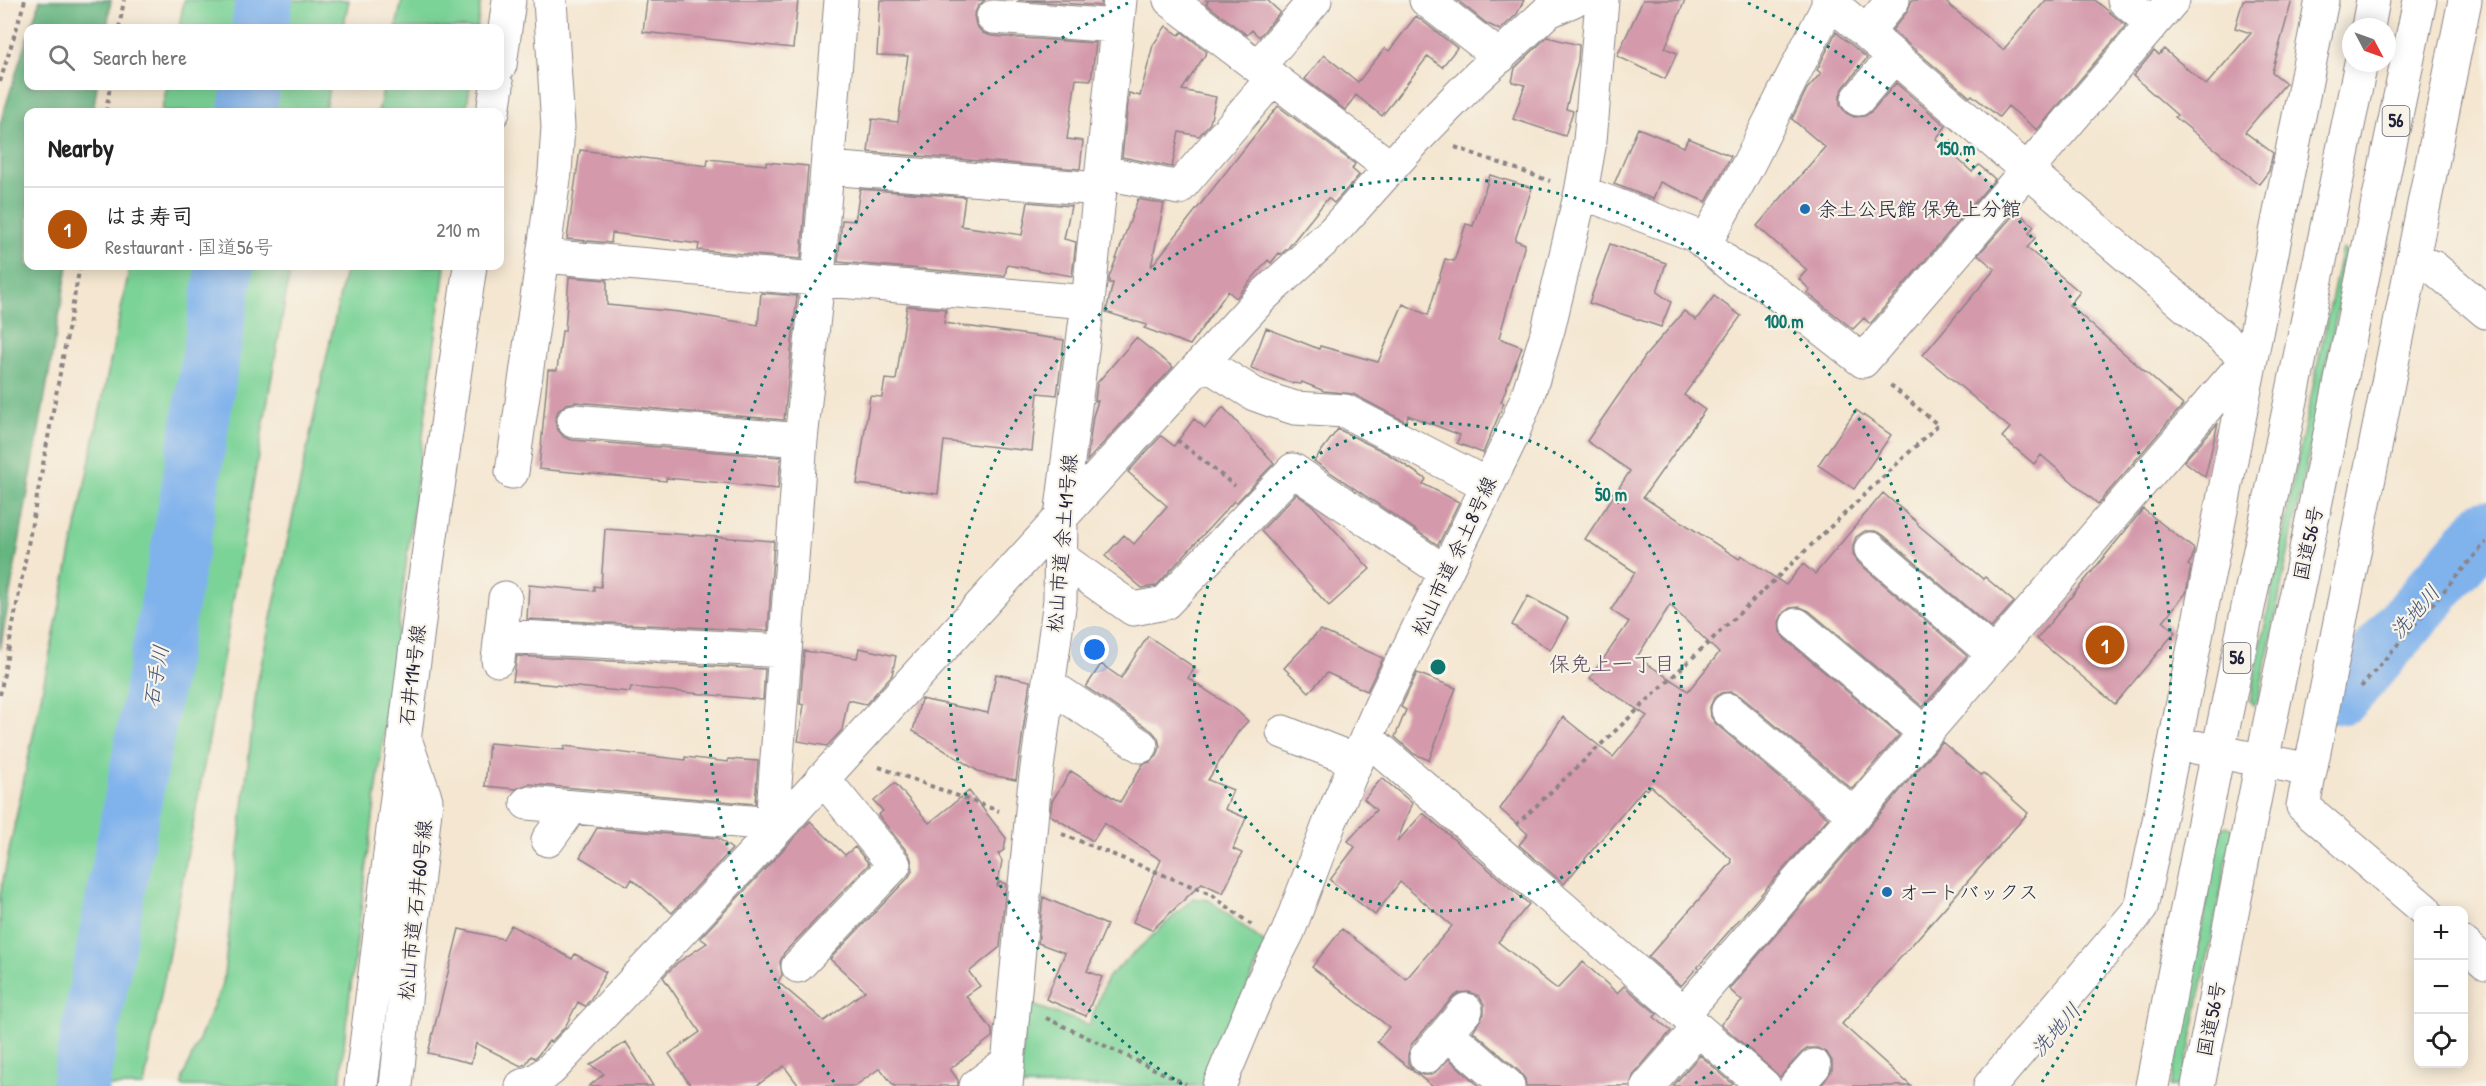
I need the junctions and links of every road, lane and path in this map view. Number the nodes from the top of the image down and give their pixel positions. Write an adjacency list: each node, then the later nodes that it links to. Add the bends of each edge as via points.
1 (25, 0): 29 (path)
2 (124, 0): 22 (path)
3 (509, 0): 24 (main road)
4 (550, 0): 42 (main road, via 558,127)
5 (841, 0): 36 (main road)
6 (1170, 0): 27 (main road)
7 (1315, 0): 27 (main road)
8 (1426, 0): 26 (main road)
9 (1574, 0): 26 (main road, via 1547,12)
10 (1602, 0): 40 (main road, 松山市道 余土8号線, via 1590,141)
11 (1893, 0): 23 (main road)
12 (2124, 0): 18 (main road)
13 (2322, 0): 50 (main road)
14 (2373, 0): 21 (main road)
15 (2420, 0): 79 (main road, 国道56号 / 56)
16 (2465, 0): 43 (main road)
17 (1829, 1): 23 (main road); 41 (main road)
18 (2162, 12): 38 (main road)
19 (1119, 13): 20 (main road); 39 (main road, 松山市道 余土41号線)
20 (993, 17)
21 (2370, 18)
22 (120, 24)
23 (1866, 32): 25 (main road)
24 (504, 36)
25 (1894, 56): 32 (main road); 38 (main road)
26 (1500, 57): 35 (main road)
27 (1266, 72): 37 (main road); 39 (main road, via 1179,188)
28 (2359, 72): 77 (main road, 56)
29 (0, 82)
30 (109, 90): 33 (path)
31 (496, 90): 34 (main road)
32 (1858, 99)
33 (107, 108)
34 (493, 108)
35 (1420, 135): 37 (main road); 40 (path)
36 (827, 168): 39 (main road); 46 (main road)
37 (1391, 168): 51 (main road)
38 (2026, 170): 49 (main road); 50 (main road)
39 (1101, 181): 47 (main road, 松山市道 余土41号線)
40 (1581, 192): 41 (main road, via 1695,235); 56 (main road, 松山市道 余土8号線, via 1532,384)
41 (1705, 243): 49 (main road, via 1736,270 1762,282)
42 (543, 256): 46 (main road); 55 (main road)
43 (2412, 261): 48 (main road, via 2433,267); 80 (main road)
44 (79, 270): 68 (path)
45 (469, 270): 73 (main road, 石井114号線)
46 (818, 278): 47 (main road); 54 (main road)
47 (1088, 302): 58 (main road, 松山市道 余土41号線)
48 (2486, 312)
49 (1863, 361): 88 (path, via 1938,425)
50 (2248, 361): 66 (main road); 74 (main road)
51 (1203, 362): 52 (main road); 56 (main road, via 1254,394 1275,402 1295,408 1345,411)
52 (1150, 419): 57 (path); 58 (main road)
53 (594, 431): 54 (main road)
54 (801, 440): 65 (main road)
55 (512, 472)
56 (1488, 485): 62 (main road, 松山市道 余土8号線)
57 (1259, 505): 61 (main road, via 1165,603 1133,609); 62 (main road, via 1293,470)
58 (1061, 517): 61 (main road, 松山市道 余土41号線); 78 (main road)
59 (2486, 542): 69 (path)
60 (1871, 549): 66 (main road)
61 (1061, 558): 67 (main road, 松山市道 余土41号線)
62 (1445, 572): 76 (main road, 松山市道 余土8号線)
63 (505, 598): 65 (main road, via 499,648)
64 (1797, 625): 72 (main road)
65 (785, 651): 86 (main road)
66 (1993, 654): 72 (main road)
67 (1049, 685): 75 (main road); 85 (main road, 松山市道 余土41号線)
68 (0, 695)
69 (2355, 695)
70 (1728, 710): 84 (main road)
71 (1283, 732): 76 (main road)
72 (1925, 733): 84 (main road)
73 (404, 737): 98 (main road, 石井114号線); 99 (main road, 松山市道 石井60号線, via 426,800)
74 (2175, 743): 77 (main road); 109 (main road, via 2141,908)
75 (1141, 746)
76 (1362, 750): 88 (main road); 90 (main road, 松山市道 余土8号線)
77 (2218, 752): 79 (main road); 110 (main road, 56)
78 (845, 754): 81 (main road); 85 (path)
79 (2262, 761): 80 (main road); 111 (main road, 国道56号 / 56)
80 (2310, 770): 89 (main road, via 2303,806)
81 (823, 778): 86 (main road); 93 (main road, via 894,865)
82 (527, 803): 83 (main road)
83 (572, 807): 86 (main road); 87 (main road)
84 (1854, 815): 95 (main road)
85 (1031, 823): 90 (path, via 1211,894); 94 (main road, 松山市道 余土41号線)
86 (774, 826): 102 (main road, via 551,1070)
87 (548, 840)
88 (1492, 848): 95 (main road)
89 (2420, 906)
90 (1280, 948): 105 (main road, 松山市道 余土8号線)
91 (2468, 948): 92 (main road)
92 (2486, 963)
93 (798, 966)
94 (1013, 1003): 97 (main road, 松山市道 余土41号線); 104 (path)
95 (1691, 1021): 107 (main road); 108 (main road)
96 (1426, 1058): 106 (main road, via 1456,1022)
97 (1007, 1074): 103 (main road)
98 (361, 1086)
99 (396, 1086)
100 (494, 1086): 101 (main road)
101 (501, 1086)
102 (522, 1086)
103 (976, 1086)
104 (1190, 1086)
105 (1220, 1086)
106 (1509, 1086)
107 (1648, 1086)
108 (1764, 1086)
109 (1990, 1086)
110 (2152, 1086)
111 (2198, 1086)

